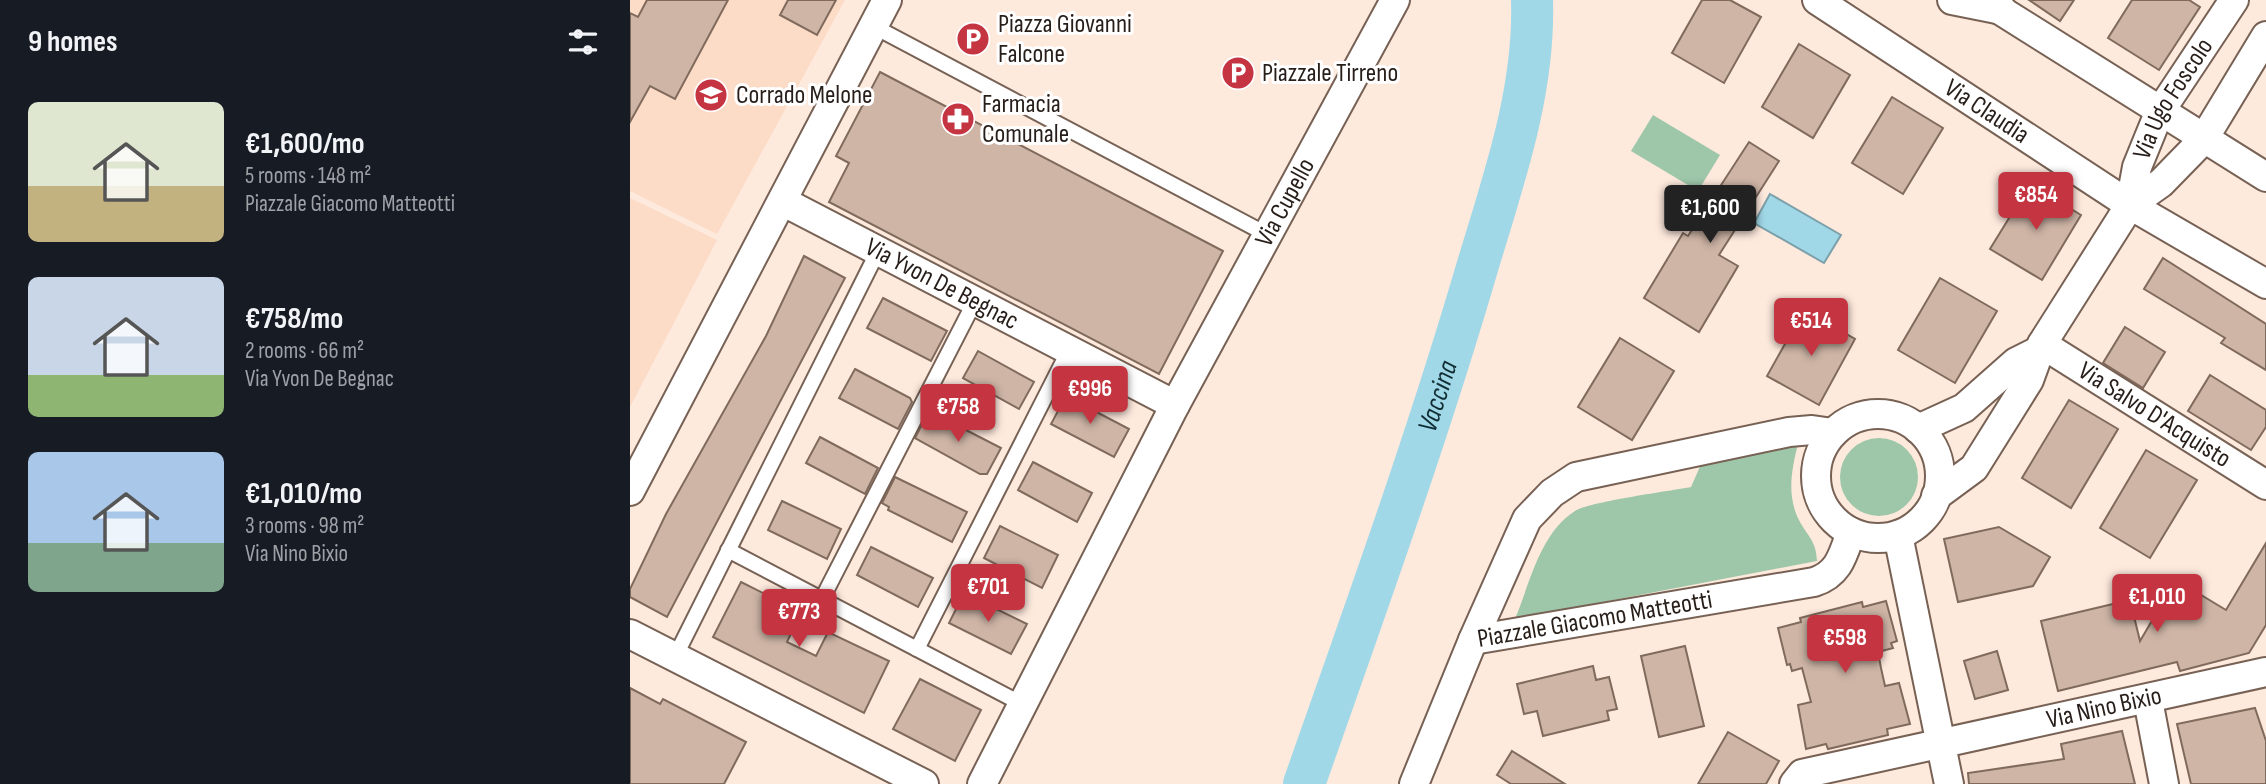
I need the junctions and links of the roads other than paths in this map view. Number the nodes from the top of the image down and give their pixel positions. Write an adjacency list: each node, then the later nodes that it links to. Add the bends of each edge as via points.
1 (887, 0): 7 (street)
2 (1395, 0): 14 (street, Via Cupello)
3 (1817, 0): 13 (street, Via Claudia)
4 (1952, 0): 6 (street)
5 (2234, 0): 9 (street, Via Ugo Foscolo)
6 (1992, 5): 9 (street)
7 (873, 26): 12 (street); 14 (lane)
8 (2266, 36): 10 (street, Via Ugo Foscolo)
9 (2159, 113): 10 (street); 13 (street, Via Ugo Foscolo, via 2137,167)
10 (2203, 140): 11 (street); 13 (street, Via Ugo Foscolo, via 2161,183)
11 (2266, 177)
12 (784, 202): 15 (street, Via Yvon De Begnac); 24 (street)
13 (2130, 205): 16 (street, Via Claudia); 18 (street, Via Ugo Foscolo)
14 (1268, 235): 20 (street, Via Cupello)
15 (878, 251): 17 (street, Via Yvon De Begnac); 28 (lane)
16 (2266, 284)
17 (975, 301): 19 (street, Via Yvon De Begnac); 29 (lane)
18 (2040, 348): 21 (street, Via Ugo Foscolo, via 2016,362 1964,408); 23 (street, Via Salvo D'Acquisto); 25 (street, Via Ugo Foscolo, via 2029,380 1980,460)
19 (1069, 350): 20 (street, Via Yvon De Begnac); 32 (lane)
20 (1175, 405): 36 (street, Via Cupello)
21 (1917, 429): 22 (street, via 1884,414 1847,422); 25 (street, via 1938,460)
22 (1833, 433): 26 (street, via 1819,459 1817,488 1823,506); 31 (street, Piazzale Giacomo Matteotti, via 1789,432 1576,477 1527,519)
23 (2266, 485)
24 (630, 491)
25 (1936, 496): 27 (street, via 1927,513)
26 (1851, 532): 27 (street, via 1866,537); 31 (street, Piazzale Giacomo Matteotti, via 1839,566 1814,582)
27 (1898, 535): 37 (street)
28 (729, 550): 29 (lane); 33 (lane)
29 (822, 599): 32 (lane)
30 (630, 634): 33 (street)
31 (1473, 640): 40 (street)
32 (917, 649): 36 (lane)
33 (675, 657): 38 (street)
34 (2266, 672): 35 (street, Via Nino Bixio)
35 (2148, 700): 37 (street, Via Nino Bixio); 43 (street)
36 (1022, 704): 39 (street, Via Cupello)
37 (1940, 743): 41 (street, Via Nino Bixio, via 1802,774); 42 (street)
38 (924, 784)
39 (982, 784)
40 (1414, 784)
41 (1794, 784)
42 (1949, 784)
43 (2164, 784)

